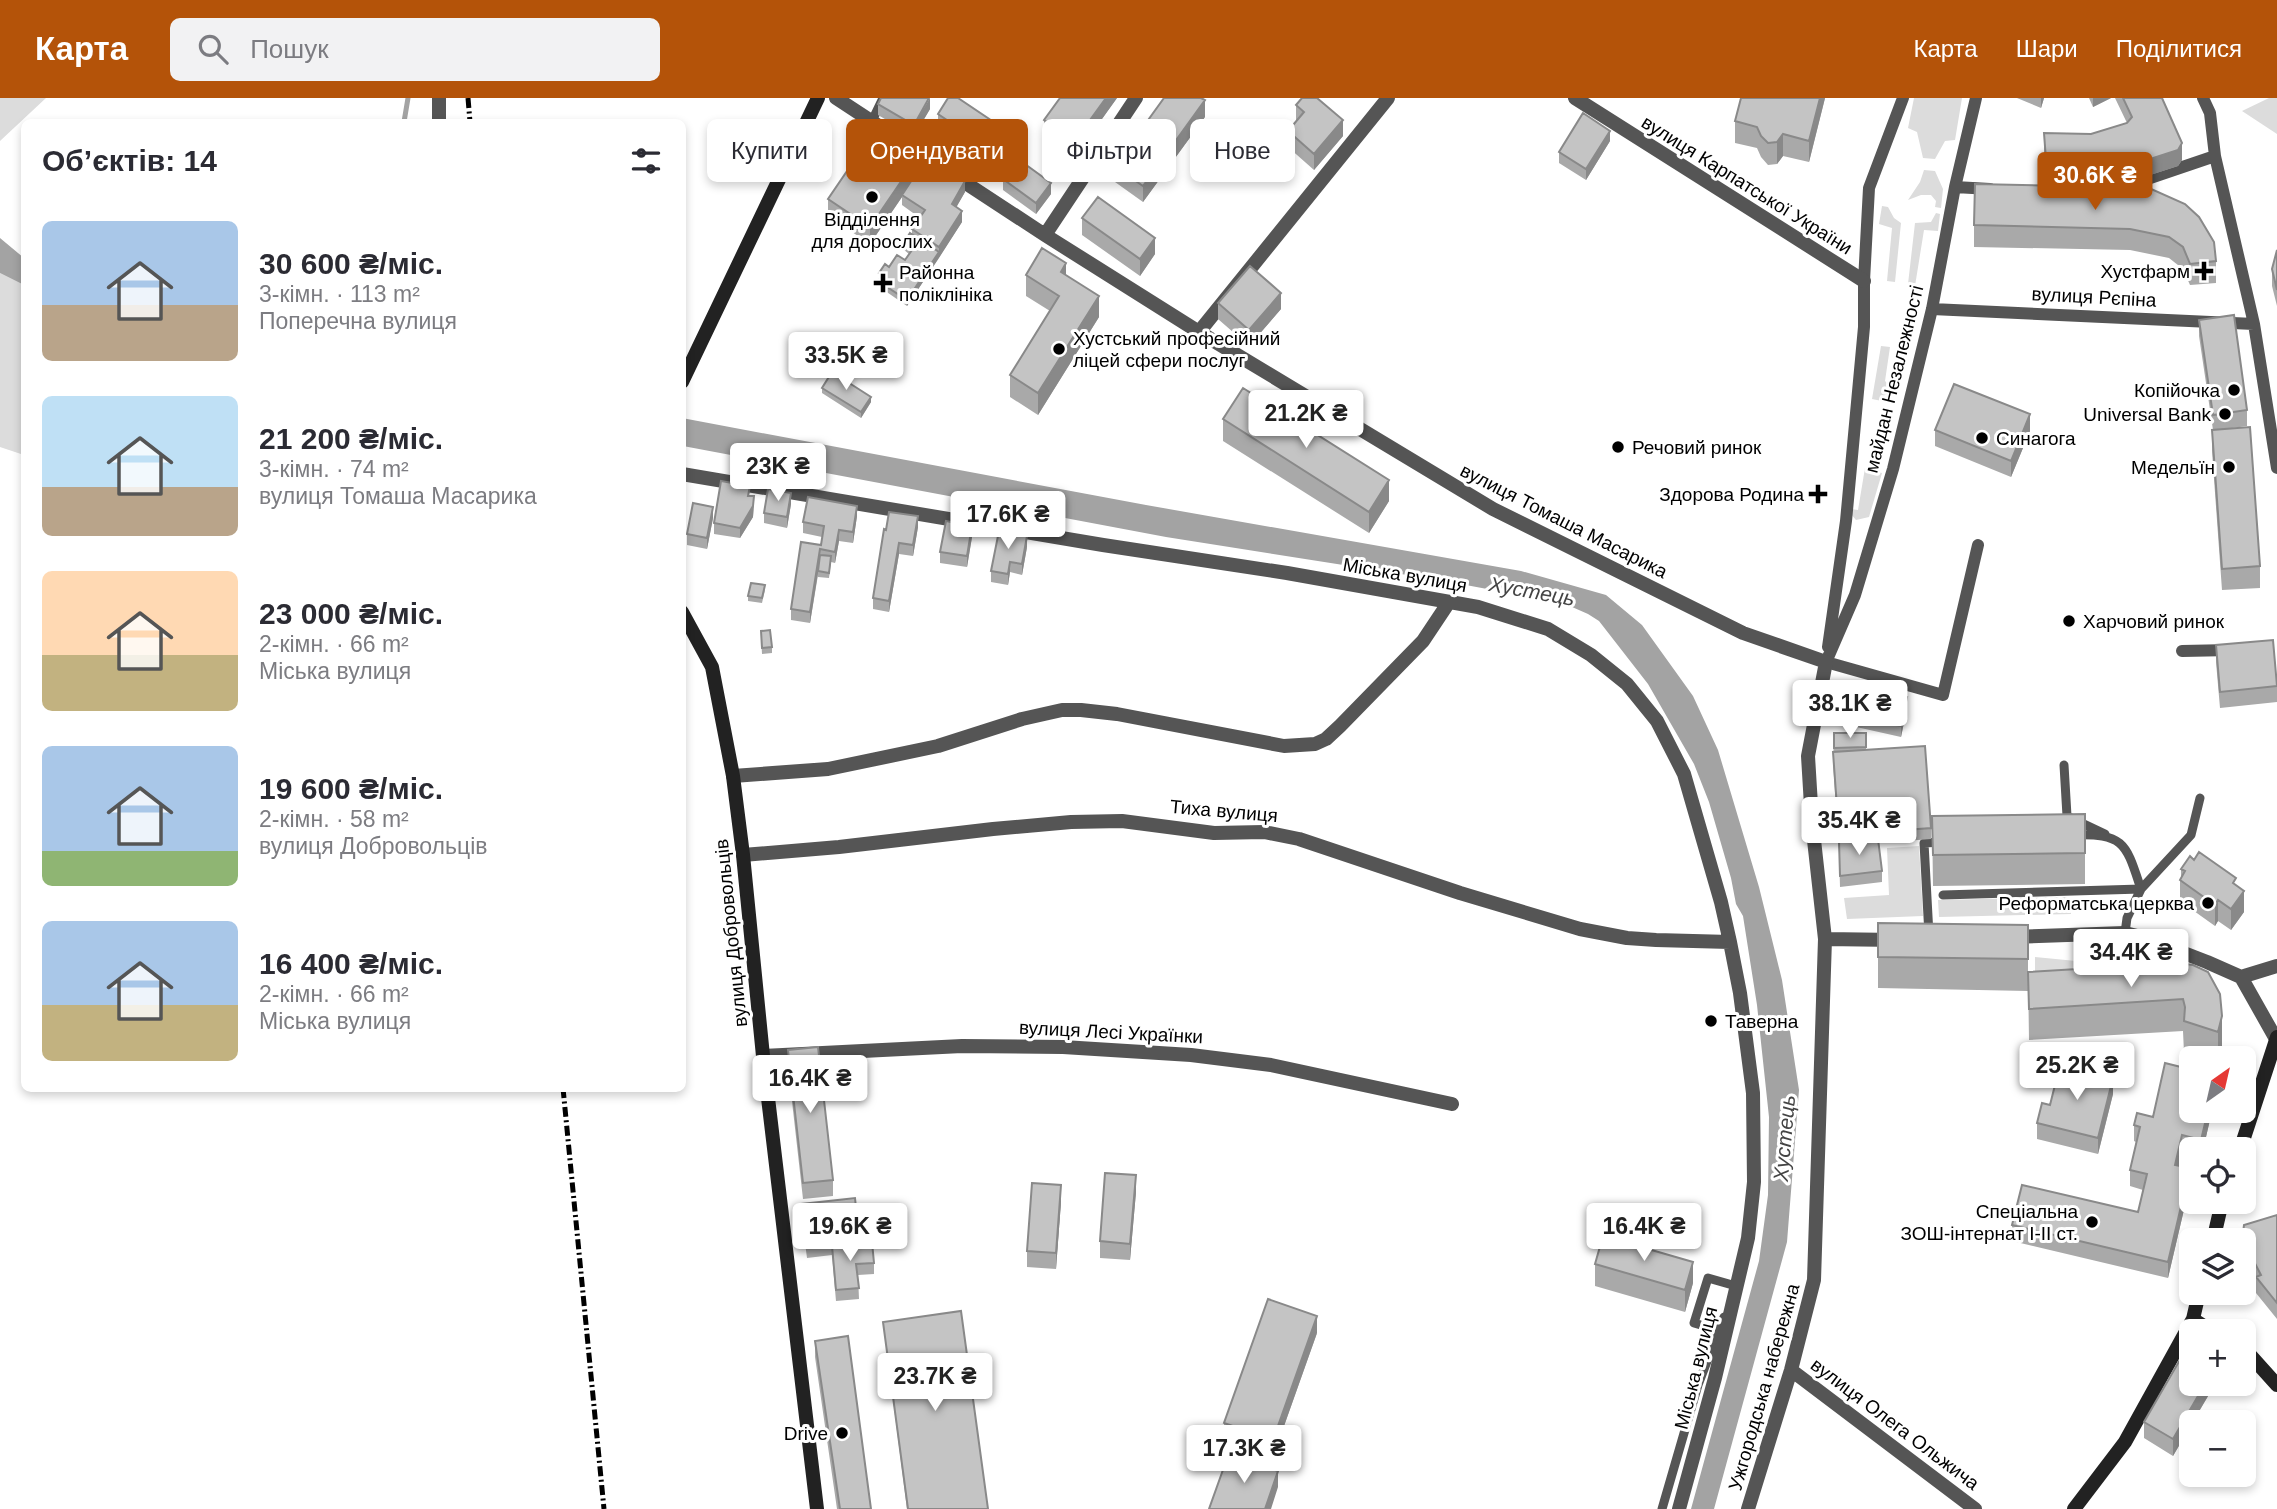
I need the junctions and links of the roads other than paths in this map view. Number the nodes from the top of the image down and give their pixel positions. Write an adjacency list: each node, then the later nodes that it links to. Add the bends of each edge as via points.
1 (439, 98): 11 (street)
2 (818, 98): 24 (main road)
3 (836, 98): 12 (street, вулиця Томаша Масарика)
4 (883, 98): 13 (lane)
5 (1136, 98): 19 (street)
6 (1388, 98): 23 (street)
7 (1575, 98): 20 (street, вулиця Карпатської України)
8 (1902, 98): 20 (street, майдан Незалежності, via 1869,188)
9 (1976, 98): 16 (street, майдан Незалежності)
10 (2203, 98): 14 (street, via 2210,113)
11 (439, 119)
12 (869, 119)
13 (873, 119)
14 (2215, 156): 18 (street); 22 (street)
15 (965, 182): 19 (street, вулиця Томаша Масарика)
16 (1955, 187): 17 (street); 21 (street, майдан Незалежності)
17 (2006, 190)
18 (2095, 196)
19 (1045, 235): 23 (street, вулиця Томаша Масарика)
20 (1864, 281): 32 (street, майдан Незалежності, via 1847,507)
21 (1932, 309): 22 (street, вулиця Рєпіна); 32 (street, майдан Незалежності, via 1893,470 1855,594)
22 (2253, 324): 25 (street)
23 (1199, 332): 32 (street, вулиця Томаша Масарика, via 1493,509 1742,633)
24 (686, 374)
25 (2277, 468)
26 (686, 475): 28 (street, Міська вулиця)
27 (1978, 545): 32 (street, via 1943,695)
28 (1449, 602): 34 (street, via 1423,641 1340,726 1315,744 1284,746 1117,714 1062,710 938,746 828,769); 46 (street, Міська вулиця, via 1548,629 1611,668 1644,703 1684,774)
29 (686, 619): 34 (main road, вулиця Добровольців, via 712,667)
30 (2250, 649): 31 (street)
31 (2182, 651)
32 (1826, 662): 44 (street, майдан Незалежності, via 1808,756)
33 (2064, 765): 37 (lane, via 2067,816)
34 (733, 776): 39 (main road, вулиця Добровольців)
35 (2200, 798): 40 (lane, via 2191,835)
36 (2057, 836): 37 (lane)
37 (2109, 836): 40 (lane, via 2130,855)
38 (1951, 842): 45 (lane, via 1924,843)
39 (743, 855): 46 (street, Тиха вулиця, via 1098,821 1264,832 1299,839 1580,929 1627,938); 50 (main road, вулиця Добровольців)
40 (2141, 889): 41 (lane); 42 (lane)
41 (1943, 895)
42 (2125, 933): 43 (street); 48 (street)
43 (1997, 937)
44 (1825, 939): 45 (street); 59 (street, Ужгородська набережна, via 1814,1280)
45 (1936, 939)
46 (1730, 942): 53 (street, Міська вулиця, via 1751,1072 1755,1130 1752,1210)
47 (2277, 966): 48 (street)
48 (2241, 977): 49 (street)
49 (2277, 1038): 52 (main road)
50 (763, 1056): 51 (street, вулиця Лесі Українки, via 962,1046 1191,1055 1271,1065); 61 (main road, вулиця Добровольців)
51 (1452, 1104)
52 (2244, 1137)
53 (1736, 1286): 56 (street, Міська вулиця); 56 (lane, via 1708,1278 1694,1322)
54 (2196, 1305): 55 (main road)
55 (2193, 1319)
56 (1722, 1331): 62 (lane, via 1698,1385); 63 (street, Міська вулиця, via 1715,1378)
57 (2179, 1344): 66 (main road, via 2125,1442)
58 (2256, 1362): 60 (main road)
59 (1791, 1370): 64 (street, Ужгородська набережна); 65 (street, вулиця Олега Ольжича)
60 (2277, 1385)
61 (817, 1509)
62 (1662, 1509)
63 (1679, 1509)
64 (1748, 1509)
65 (1975, 1509)
66 (2074, 1509)

